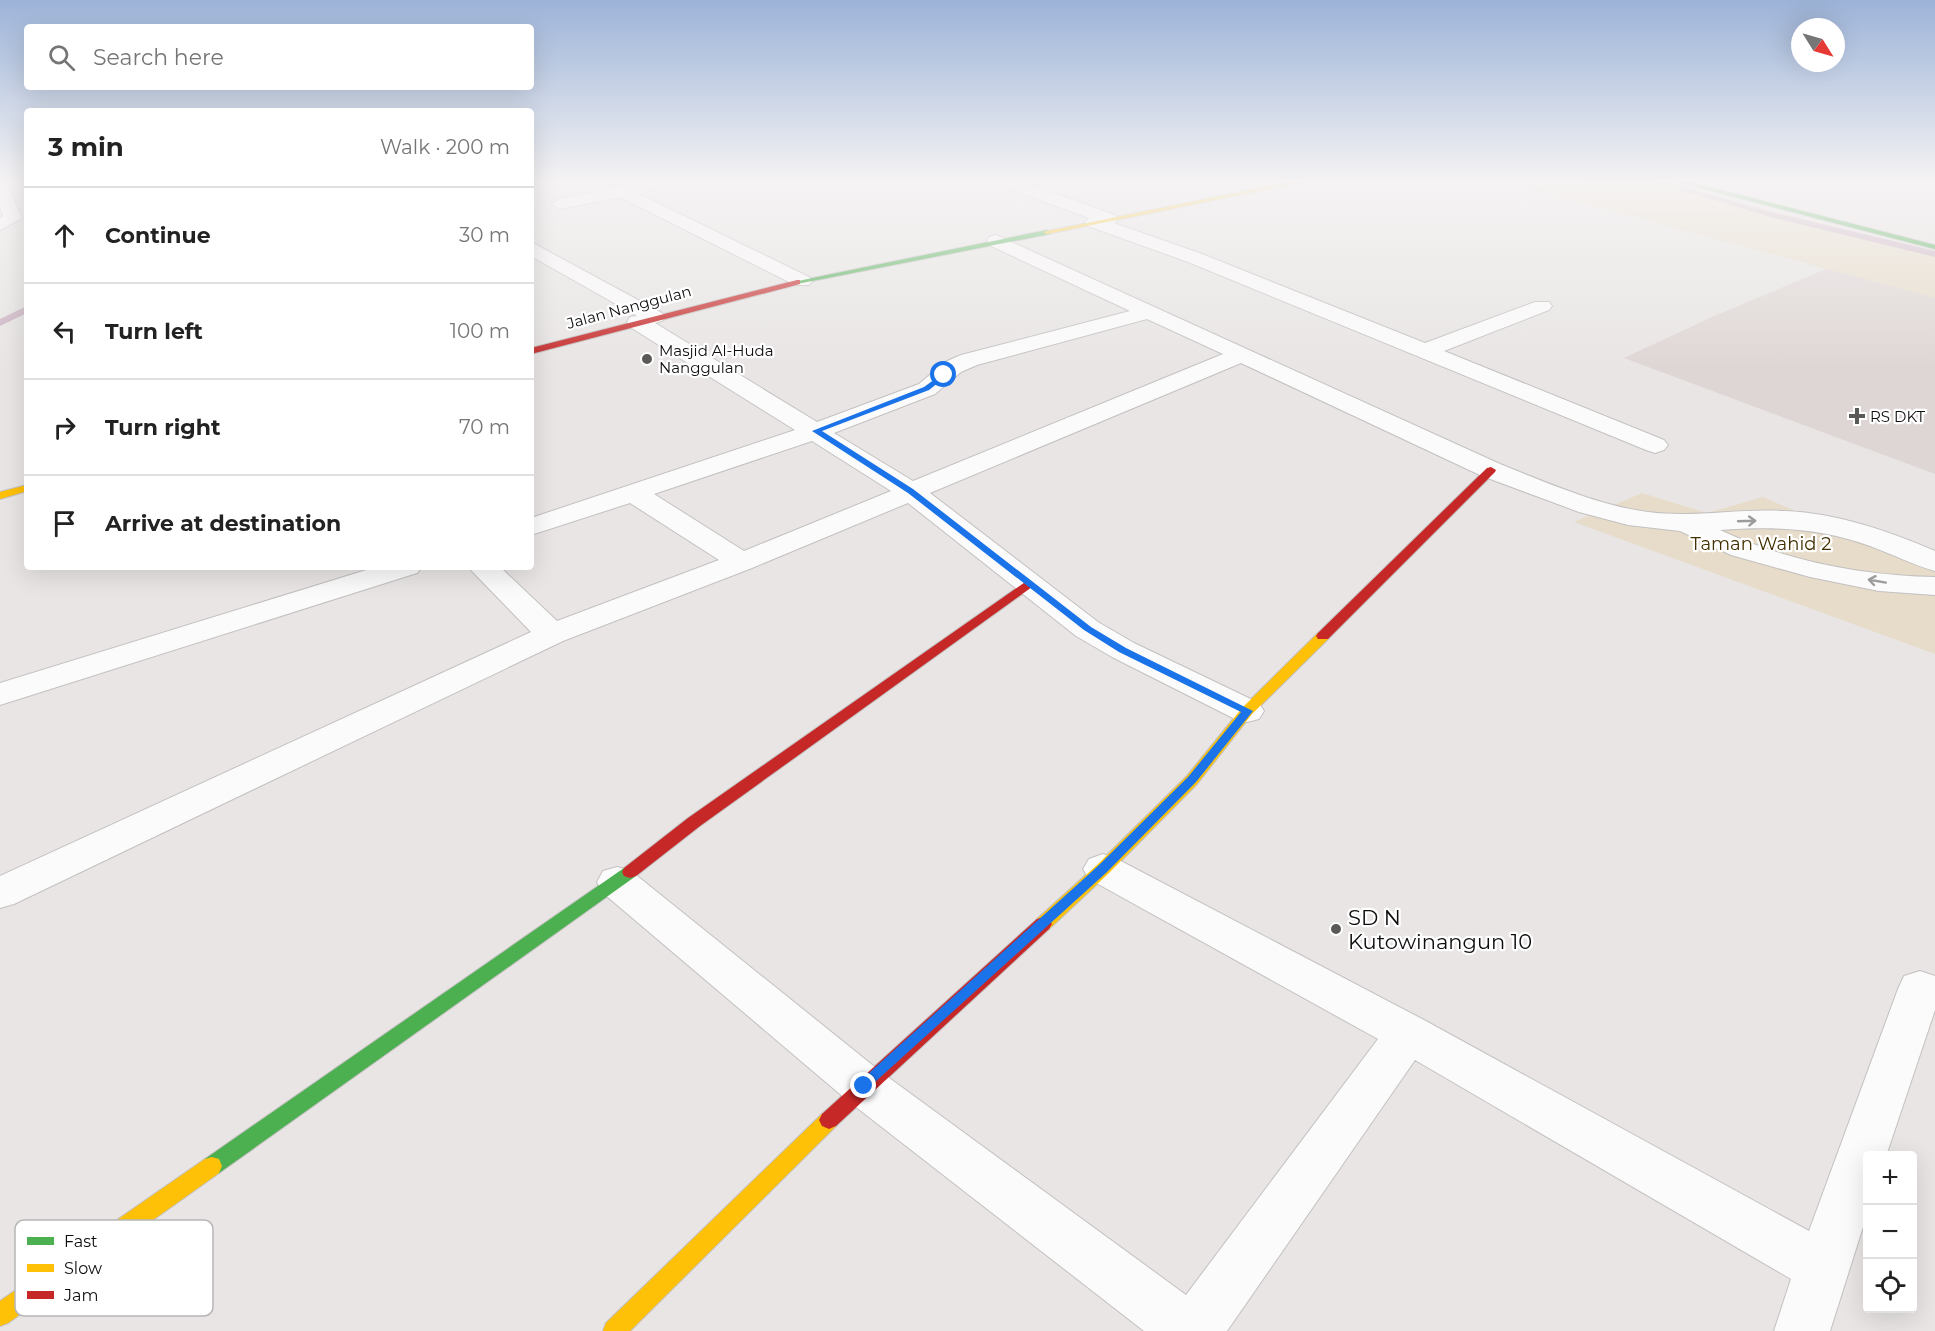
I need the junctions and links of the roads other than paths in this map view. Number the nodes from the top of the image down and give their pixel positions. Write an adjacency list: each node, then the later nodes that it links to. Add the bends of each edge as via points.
1 (728, 244): 6 (street)
2 (981, 244): 6 (street, Jalan Nanggulan)
3 (1003, 244): 8 (street)
4 (1161, 244): 11 (street)
5 (534, 250): 9 (street)
6 (802, 280): 9 (street, Jalan Nanggulan)
7 (1542, 306): 11 (street)
8 (1149, 312): 12 (street); 13 (street, via 969,360 953,367 927,389)
9 (646, 319): 10 (street, Jalan Nanggulan); 13 (street)
10 (534, 350)
11 (1425, 351): 14 (street)
12 (1243, 354): 15 (street); 17 (street)
13 (816, 431): 17 (street); 18 (street)
14 (1655, 445)
15 (1491, 470): 20 (street, via 1603,511); 30 (street)
16 (24, 489): 19 (street)
17 (910, 491): 22 (street); 26 (street)
18 (635, 494): 21 (street); 22 (street)
19 (0, 496)
20 (1689, 524): 23 (street, one-way to 23, via 1786,519 1818,523 1885,541); 27 (street, one-way to 20, via 1894,584 1770,558)
21 (534, 526)
22 (742, 562): 28 (street)
23 (1935, 562)
24 (397, 570): 29 (street)
25 (486, 570): 28 (street)
26 (1028, 584): 30 (street, via 1123,650); 32 (street, via 694,822)
27 (1935, 586)
28 (552, 634): 33 (street)
29 (0, 694)
30 (1248, 711): 31 (street, via 1192,780)
31 (1103, 869): 35 (street); 36 (street)
32 (618, 882): 36 (street); 37 (street)
33 (0, 893)
34 (1920, 989): 38 (street)
35 (1408, 1033): 38 (street); 42 (street)
36 (864, 1086): 41 (street); 42 (street)
37 (136, 1220)
38 (1822, 1267): 43 (street)
39 (15, 1304): 40 (street)
40 (0, 1315)
41 (614, 1331)
42 (1191, 1331)
43 (1802, 1331)

